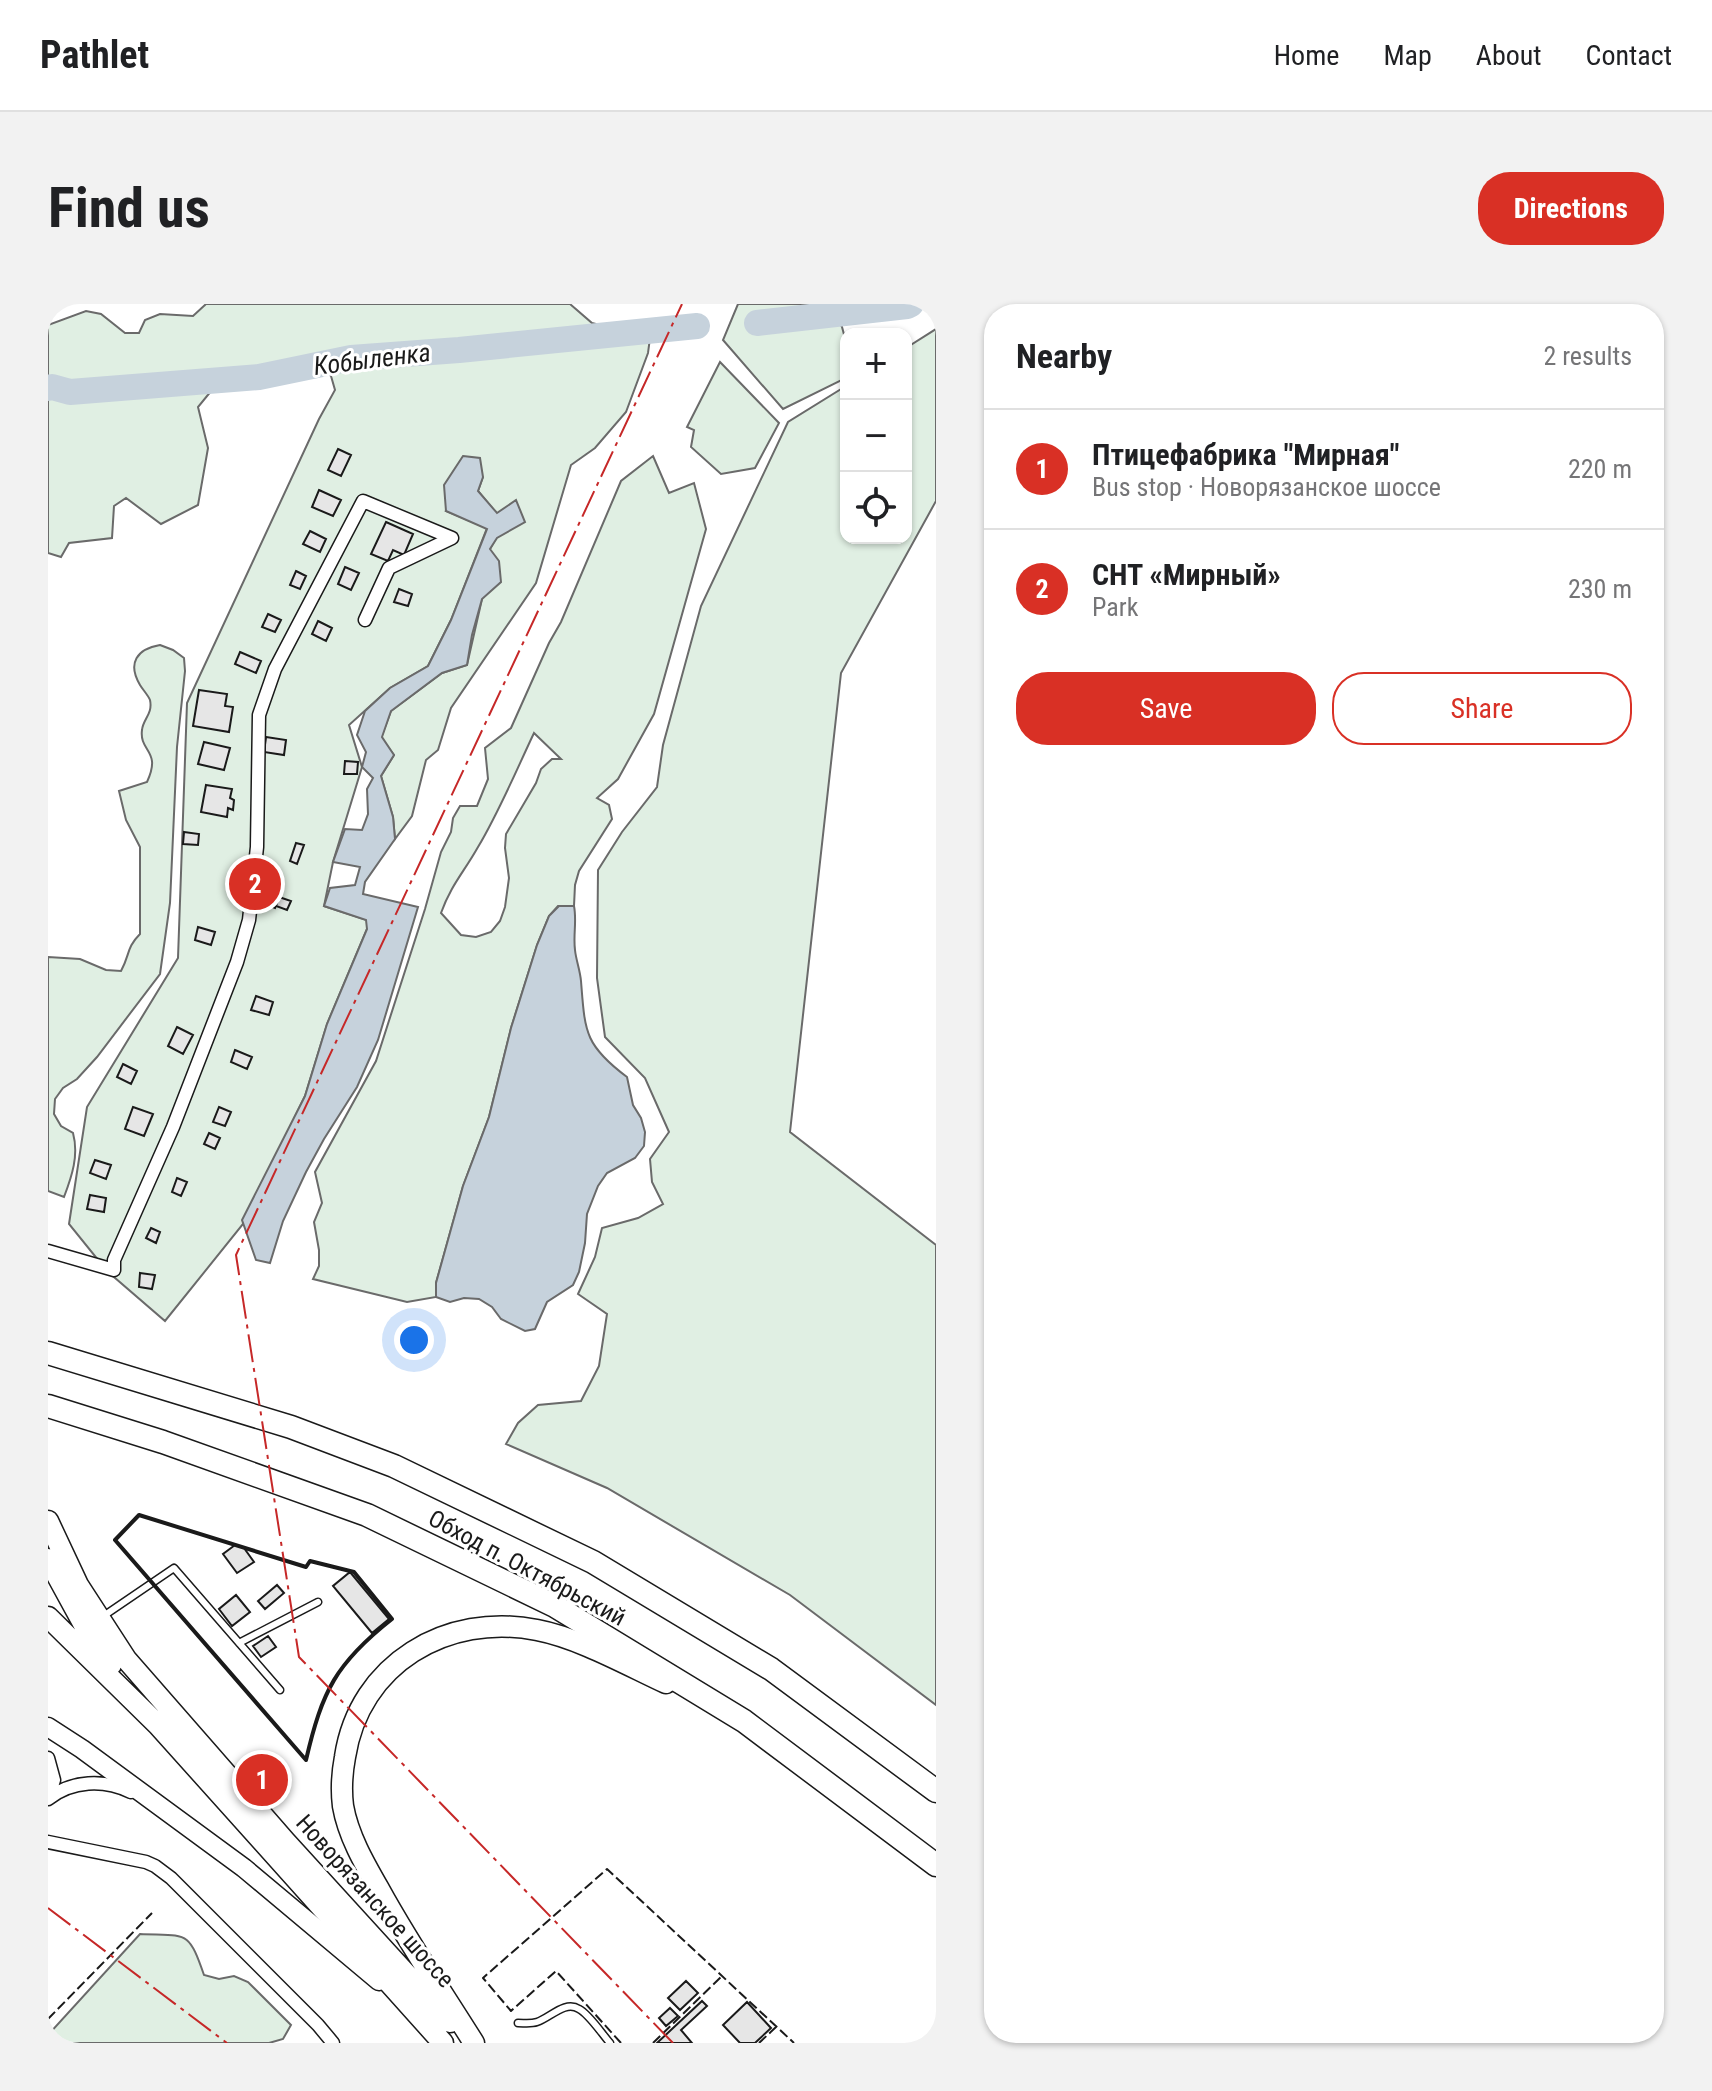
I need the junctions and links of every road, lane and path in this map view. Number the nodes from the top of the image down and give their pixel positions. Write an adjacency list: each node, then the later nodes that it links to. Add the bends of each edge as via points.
1 (365, 620): 2 (street, via 389,568 452,538 363,501 266,691 259,715 257,847 249,920 114,1270)
2 (48, 1251)
3 (48, 1353): 16 (highway, Обход п. Октябрьский, via 291,1427 394,1466 593,1562 771,1669)
4 (48, 1406): 12 (highway, Обход п. Октябрьский, via 367,1515 555,1606)
5 (48, 1521): 9 (main road, Новорязанское шоссе)
6 (48, 1559): 13 (main road, via 90,1636)
7 (318, 1602): 10 (lane)
8 (48, 1617): 13 (main road)
9 (99, 1619): 10 (lane, via 174,1568); 25 (main road, Новорязанское шоссе, via 126,1659 285,1841)
10 (239, 1643): 11 (lane)
11 (280, 1690)
12 (725, 1710): 20 (highway, Обход п. Октябрьский); 25 (main road, via 582,1645 539,1630 499,1626 464,1629 429,1642 378,1681 359,1708 347,1744 343,1805 368,1870)
13 (158, 1725): 21 (main road, Новорязанское шоссе)
14 (48, 1727): 18 (main road)
15 (48, 1758): 17 (street, via 54,1780)
16 (936, 1791)
17 (48, 1799): 18 (street, via 90,1783 119,1786)
18 (160, 1806): 21 (main road, via 244,1868)
19 (48, 1842): 23 (street, via 155,1866)
20 (936, 1865)
21 (417, 2014): 24 (main road, Новорязанское шоссе)
22 (518, 2023): 26 (lane, via 533,2023 570,2006 580,2009)
23 (333, 2043)
24 (443, 2043)
25 (471, 2043)
26 (610, 2043)

